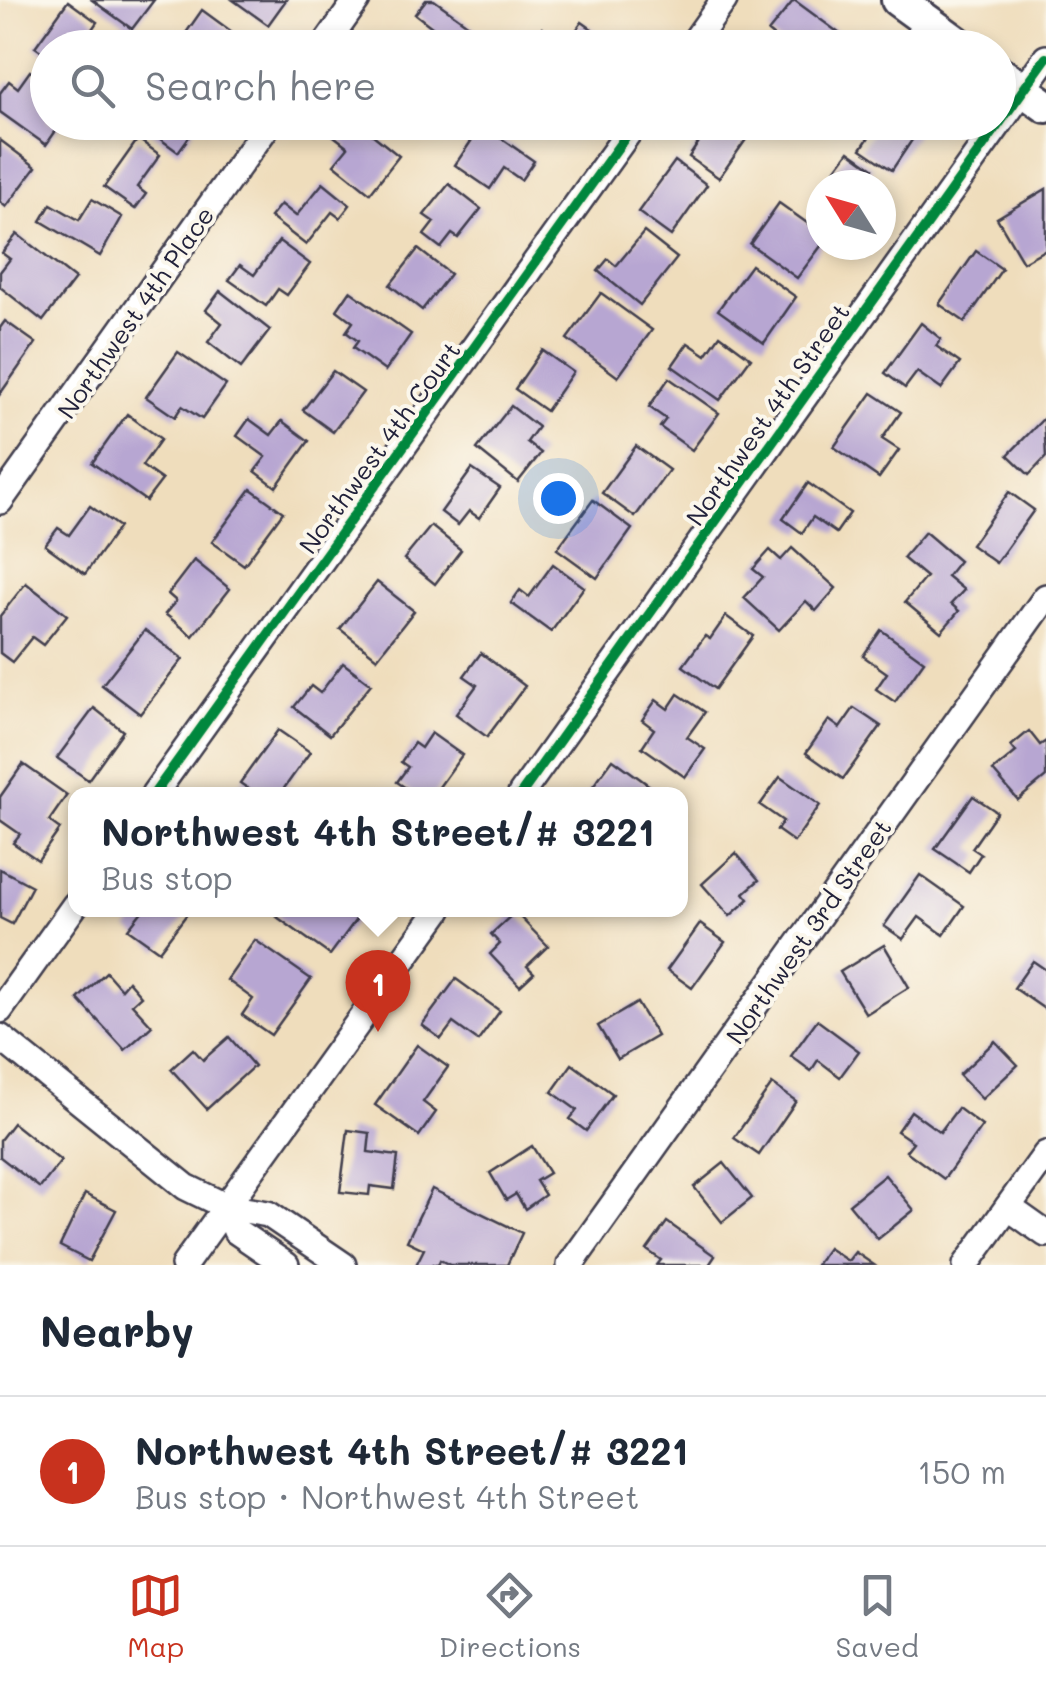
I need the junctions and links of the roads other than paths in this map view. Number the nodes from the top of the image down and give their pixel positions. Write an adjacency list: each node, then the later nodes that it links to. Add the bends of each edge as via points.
1 (357, 0): 4 (street)
2 (724, 0): 5 (street)
3 (898, 0): 6 (main road)
4 (336, 30)
5 (703, 30)
6 (939, 30)
7 (1046, 58): 8 (street, Northwest 4th Street)
8 (1022, 89)
9 (257, 140): 12 (street, Northwest 4th Place)
10 (623, 140): 14 (street, Northwest 4th Court)
11 (986, 140): 15 (street, Northwest 4th Street)
12 (0, 501)
13 (1046, 597): 27 (street, Northwest 3rd Street)
14 (159, 787)
15 (525, 787)
16 (68, 916): 18 (street)
17 (434, 917): 21 (street)
18 (0, 1010)
19 (0, 1037): 21 (street, via 186,1187)
20 (1046, 1154): 22 (street)
21 (227, 1207): 24 (street); 25 (street, via 236,1231); 26 (street, via 268,1214)
22 (1008, 1207): 23 (street); 28 (street)
23 (1046, 1234)
24 (184, 1265)
25 (286, 1265)
26 (343, 1265)
27 (570, 1265)
28 (966, 1265)

